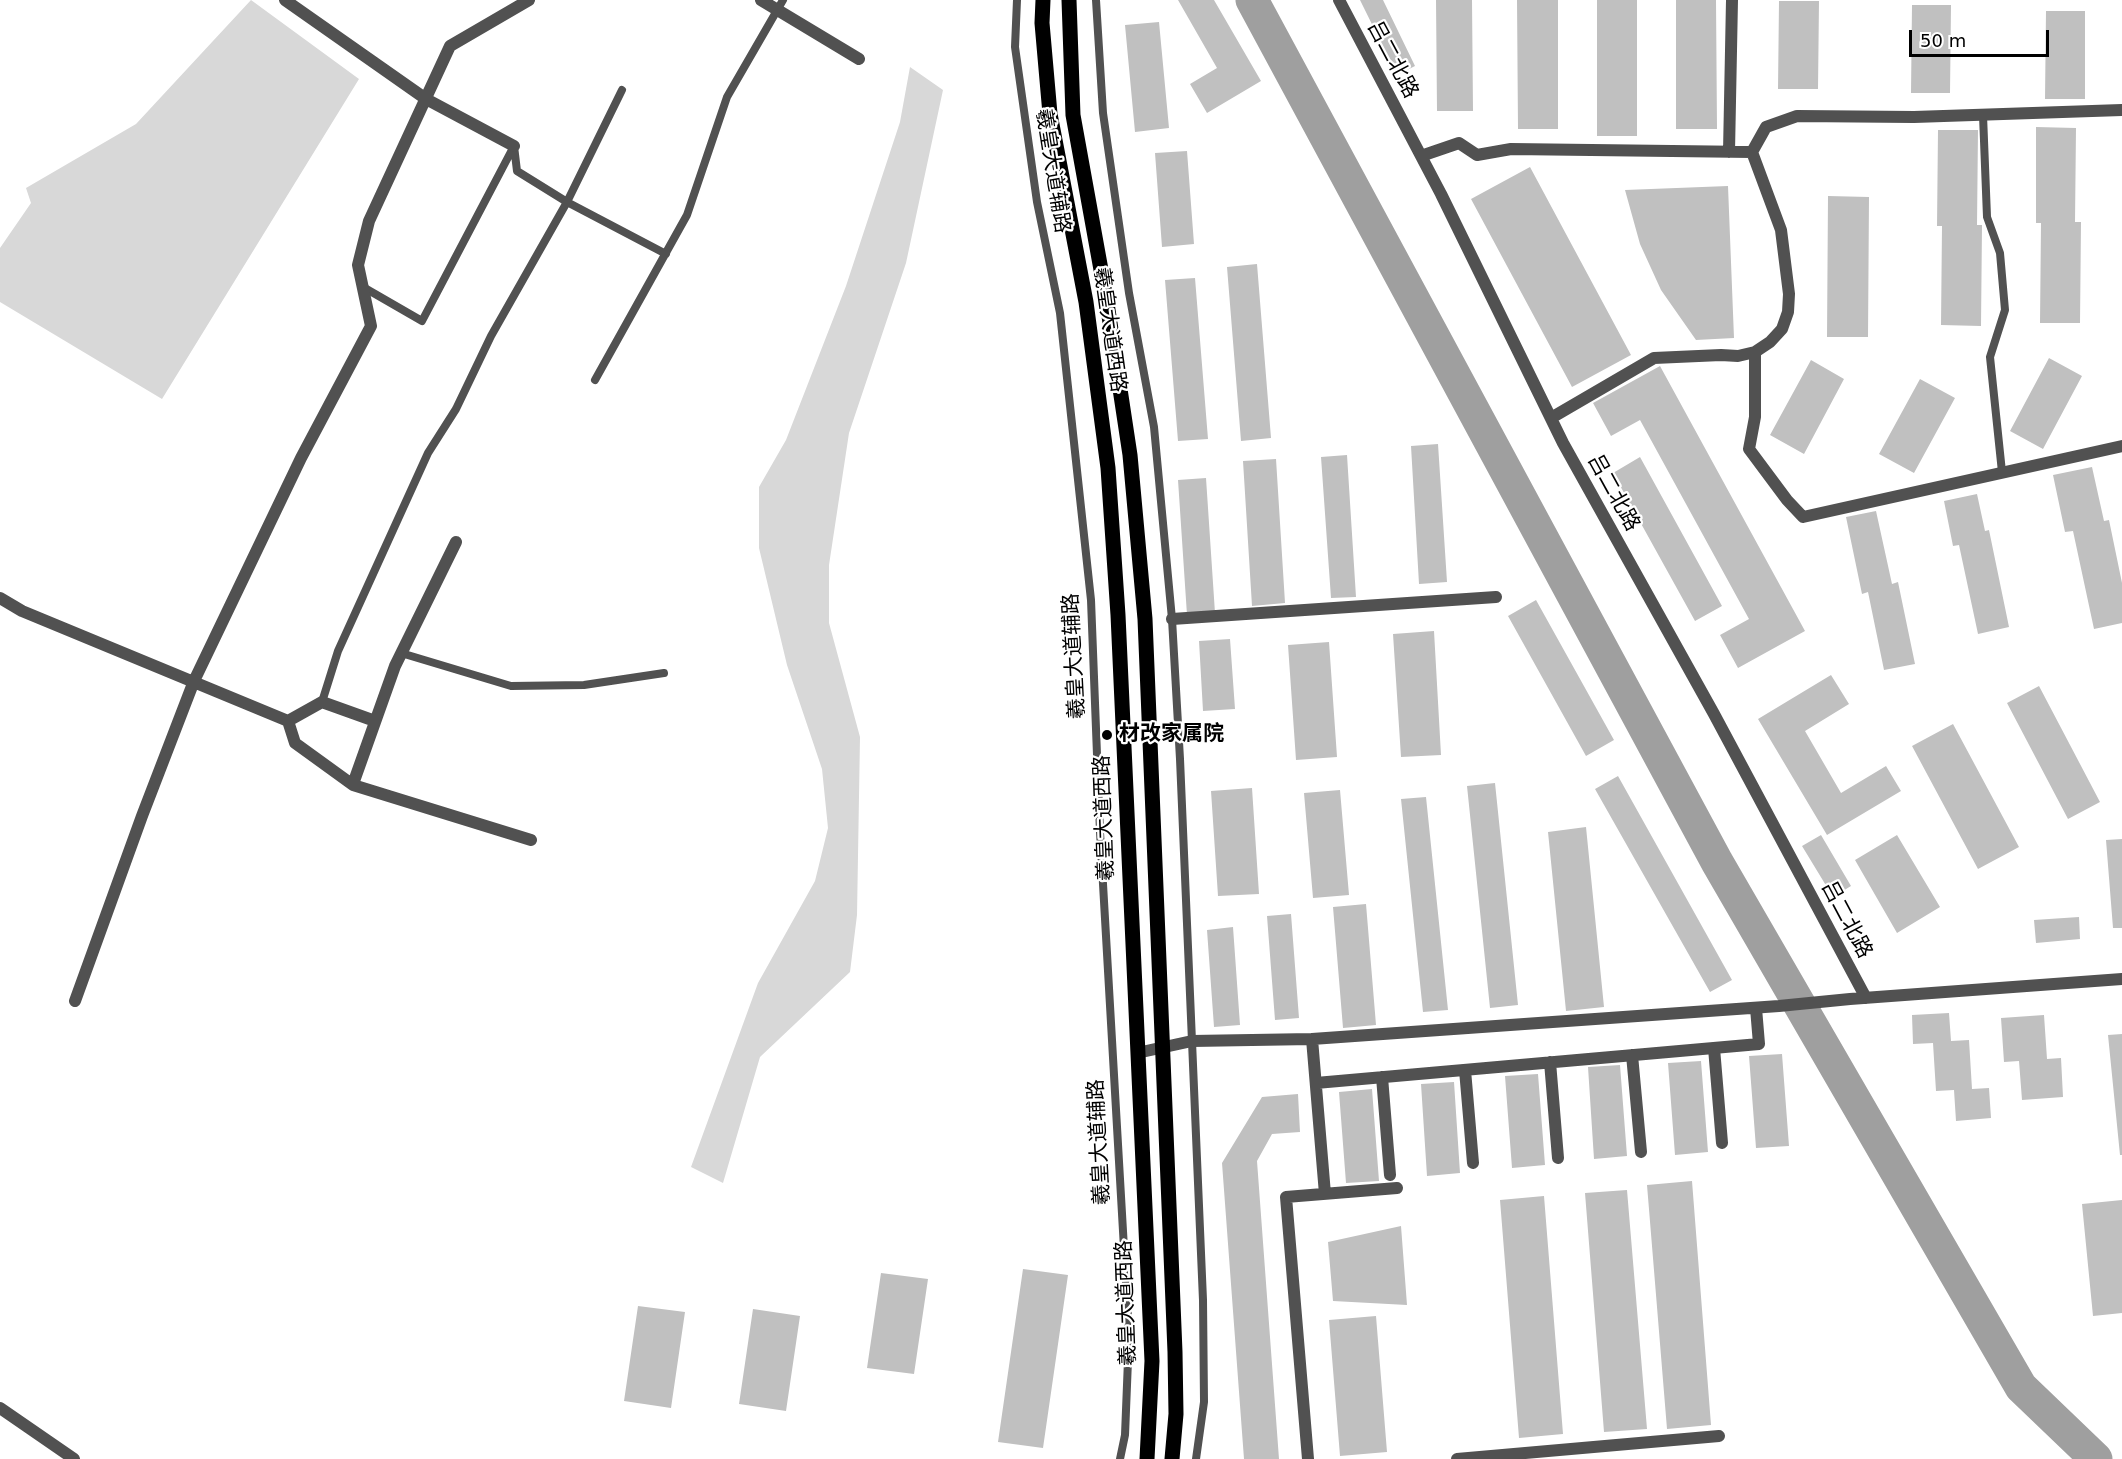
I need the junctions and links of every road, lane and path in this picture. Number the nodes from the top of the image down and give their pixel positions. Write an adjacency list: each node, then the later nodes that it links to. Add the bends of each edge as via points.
1 (285, 0): 13 (street)
2 (529, 0): 13 (street, via 450,46)
3 (761, 0): 10 (street)
4 (1017, 0): 64 (lane, 羲皇大道辅路, via 1015,47 1037,202 1060,313 1091,600 1129,1335 1125,1435)
5 (1043, 0): 48 (main road, 羲皇大道西路, via 1050,114 1086,302 1108,468)
6 (1069, 0): 46 (main road, 羲皇大道西路, via 1073,115 1130,455 1145,619)
7 (1096, 0): 31 (lane, via 1103,113 1129,293 1154,427)
8 (1339, 0): 19 (street, 吕二北路)
9 (1732, 0): 17 (street)
10 (780, 5): 11 (street); 21 (lane, via 727,97 687,215)
11 (859, 59)
12 (622, 90): 20 (lane)
13 (426, 99): 16 (street); 22 (street, via 369,220 358,265)
14 (2122, 110): 15 (street)
15 (1983, 115): 18 (street, via 1797,116 1766,127); 27 (lane, via 1987,217 2000,253 2005,310 1990,357)
16 (514, 146): 20 (lane, via 517,171); 22 (lane, via 422,321)
17 (1729, 152): 18 (street); 19 (street, via 1511,149 1477,155 1458,143)
18 (1752, 152): 23 (street, via 1781,230 1789,294 1782,329)
19 (1421, 156): 25 (street, 吕二北路)
20 (567, 202): 21 (lane); 35 (lane, via 491,336 456,409 428,453 338,651)
21 (666, 254): 24 (lane)
22 (363, 287): 34 (street, via 371,326 300,458)
23 (1755, 352): 25 (street, via 1654,358); 27 (street, via 1755,417 1749,448 1786,500 1803,516)
24 (595, 380)
25 (1551, 418): 41 (street, 吕二北路)
26 (2122, 446): 27 (street)
27 (2002, 472)
28 (456, 542): 32 (street)
29 (1496, 597): 31 (street)
30 (0, 598): 34 (street, via 22,611)
31 (1172, 619): 45 (lane)
32 (401, 652): 33 (lane, via 511,686 584,685); 37 (street)
33 (664, 673)
34 (194, 681): 36 (street); 42 (street)
35 (322, 702): 36 (street); 37 (street)
36 (288, 721): 38 (street, via 296,743)
37 (375, 721): 38 (street)
38 (353, 784): 39 (street)
39 (531, 840)
40 (2122, 979): 41 (street)
41 (1866, 998): 43 (street)
42 (75, 1001)
43 (1756, 1008): 44 (street); 47 (street, via 1758,1044)
44 (1312, 1039): 45 (street); 53 (street)
45 (1192, 1041): 46 (street); 67 (lane, via 1204,1402)
46 (1162, 1048): 48 (street); 66 (main road, 羲皇大道西路, via 1175,1352)
47 (1713, 1048): 49 (street); 54 (street)
48 (1137, 1053): 65 (main road, 羲皇大道西路, via 1152,1360)
49 (1632, 1055): 50 (street); 55 (street)
50 (1550, 1062): 51 (street); 56 (street)
51 (1465, 1070): 52 (street); 57 (street)
52 (1382, 1077): 53 (street); 58 (street)
53 (1316, 1083): 60 (street)
54 (1722, 1143)
55 (1641, 1152)
56 (1558, 1158)
57 (1473, 1163)
58 (1390, 1175)
59 (1397, 1188): 60 (street)
60 (1325, 1194): 68 (street, via 1286,1197)
61 (0, 1408): 63 (street)
62 (1719, 1436): 69 (street)
63 (74, 1459)
64 (1120, 1459)
65 (1147, 1459)
66 (1172, 1459)
67 (1196, 1459)
68 (1308, 1459)
69 (1457, 1459)

